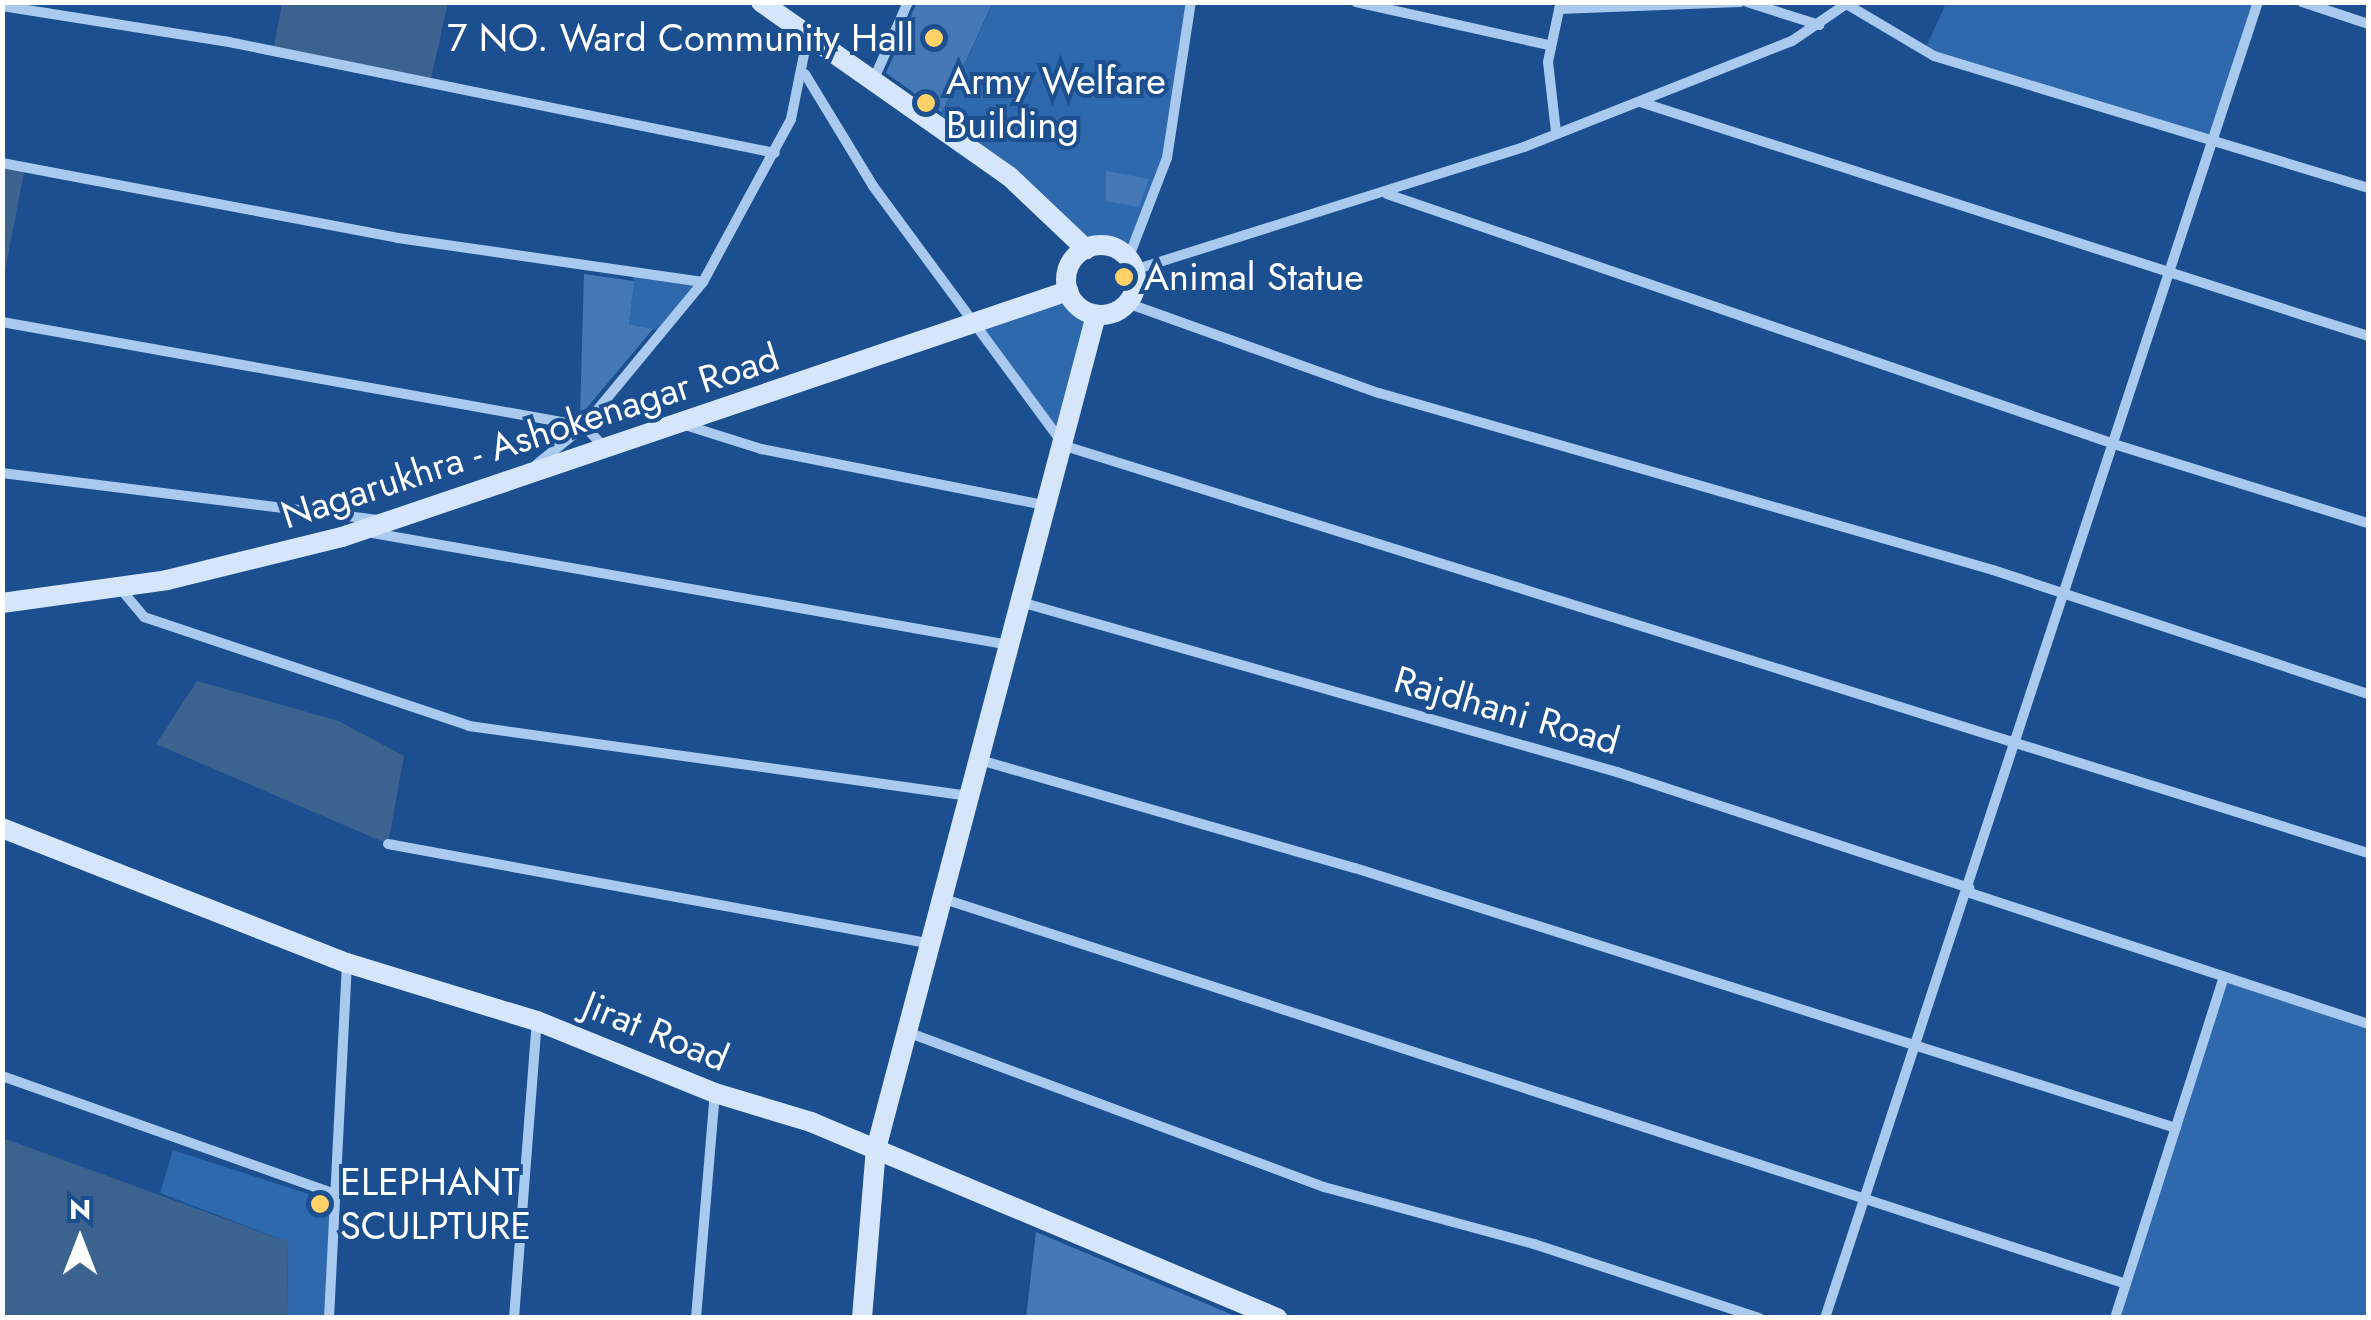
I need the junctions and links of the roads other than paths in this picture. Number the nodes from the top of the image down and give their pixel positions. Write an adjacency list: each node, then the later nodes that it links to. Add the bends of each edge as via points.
1 (761, 2): 13 (main road)
2 (908, 2): 16 (street)
3 (1192, 2): 25 (street, via 1167,158)
4 (1356, 2): 14 (street)
5 (1743, 2): 10 (street); 12 (street)
6 (2258, 2): 19 (street)
7 (2302, 2): 11 (street)
8 (1849, 4): 12 (street); 19 (street, via 1934,56)
9 (2, 6): 20 (street, via 224,41)
10 (1560, 6): 14 (street)
11 (2368, 24)
12 (1819, 26): 17 (street)
13 (807, 40): 15 (street); 16 (main road)
14 (1550, 45): 18 (street)
15 (805, 74): 20 (street); 32 (street, via 872,186)
16 (872, 82): 24 (main road, via 1010,177)
17 (1639, 102): 18 (street); 26 (street)
18 (1556, 132): 23 (street)
19 (2211, 142): 22 (street); 26 (street)
20 (775, 152): 27 (street)
21 (2, 163): 27 (street, via 398,238)
22 (2368, 188)
23 (1387, 194): 25 (street); 36 (street)
24 (1086, 249): 25 (main road, via 1109,247); 28 (main road, via 1070,264)
25 (1131, 264): 29 (main road)
26 (2170, 272): 33 (street); 36 (street)
27 (703, 282): 35 (street)
28 (1068, 291): 30 (main road); 32 (main road, Nagarukhra - Ashokenagar Road)
29 (1127, 303): 30 (main road); 46 (street, via 1379,393)
30 (1096, 315): 38 (main road)
31 (2, 322): 35 (street)
32 (976, 323): 34 (main road, Nagarukhra - Ashokenagar Road); 38 (street)
33 (2368, 336)
34 (684, 424): 37 (main road, Nagarukhra - Ashokenagar Road); 41 (street, via 761,450)
35 (584, 426): 37 (street); 40 (street)
36 (2116, 445): 43 (street); 46 (street)
37 (603, 446): 40 (main road, Nagarukhra - Ashokenagar Road)
38 (1065, 446): 41 (main road); 51 (street)
39 (2, 473): 42 (street)
40 (516, 481): 42 (main road, Nagarukhra - Ashokenagar Road)
41 (1050, 506): 48 (main road)
42 (390, 522): 44 (main road, Nagarukhra - Ashokenagar Road)
43 (2368, 523)
44 (362, 531): 45 (main road, Nagarukhra - Ashokenagar Road); 49 (street)
45 (118, 586): 47 (main road, Nagarukhra - Ashokenagar Road); 53 (street, via 144,617 469,726)
46 (2068, 594): 50 (street); 51 (street)
47 (2, 603)
48 (1024, 603): 49 (main road); 57 (street, Rajdhani Road, via 1617,772)
49 (1011, 645): 52 (main road)
50 (2368, 694)
51 (2020, 742): 56 (street); 57 (street)
52 (980, 760): 53 (main road); 65 (street, via 1355,868)
53 (969, 796): 58 (main road)
54 (2, 828): 60 (main road, Jirat Road)
55 (388, 844): 59 (street)
56 (2368, 853)
57 (1968, 890): 61 (street, Rajdhani Road); 65 (street)
58 (940, 898): 59 (main road); 71 (street)
59 (927, 943): 64 (main road)
60 (348, 963): 62 (main road, Jirat Road); 70 (street)
61 (2224, 979): 63 (street, Rajdhani Road); 68 (street)
62 (536, 1020): 67 (main road, Jirat Road); 74 (street)
63 (2368, 1024)
64 (905, 1031): 69 (main road); 78 (street, via 1324,1187)
65 (1914, 1047): 68 (street); 71 (street)
66 (2, 1076): 70 (street)
67 (715, 1094): 69 (main road, Jirat Road); 75 (street)
68 (2176, 1128): 72 (street)
69 (876, 1148): 76 (main road); 77 (main road, Jirat Road)
70 (336, 1194): 73 (street)
71 (1864, 1196): 72 (street); 79 (street)
72 (2126, 1284): 80 (street)
73 (329, 1318)
74 (514, 1318)
75 (696, 1318)
76 (862, 1318)
77 (1278, 1318)
78 (1759, 1318)
79 (1825, 1318)
80 (2115, 1318)

